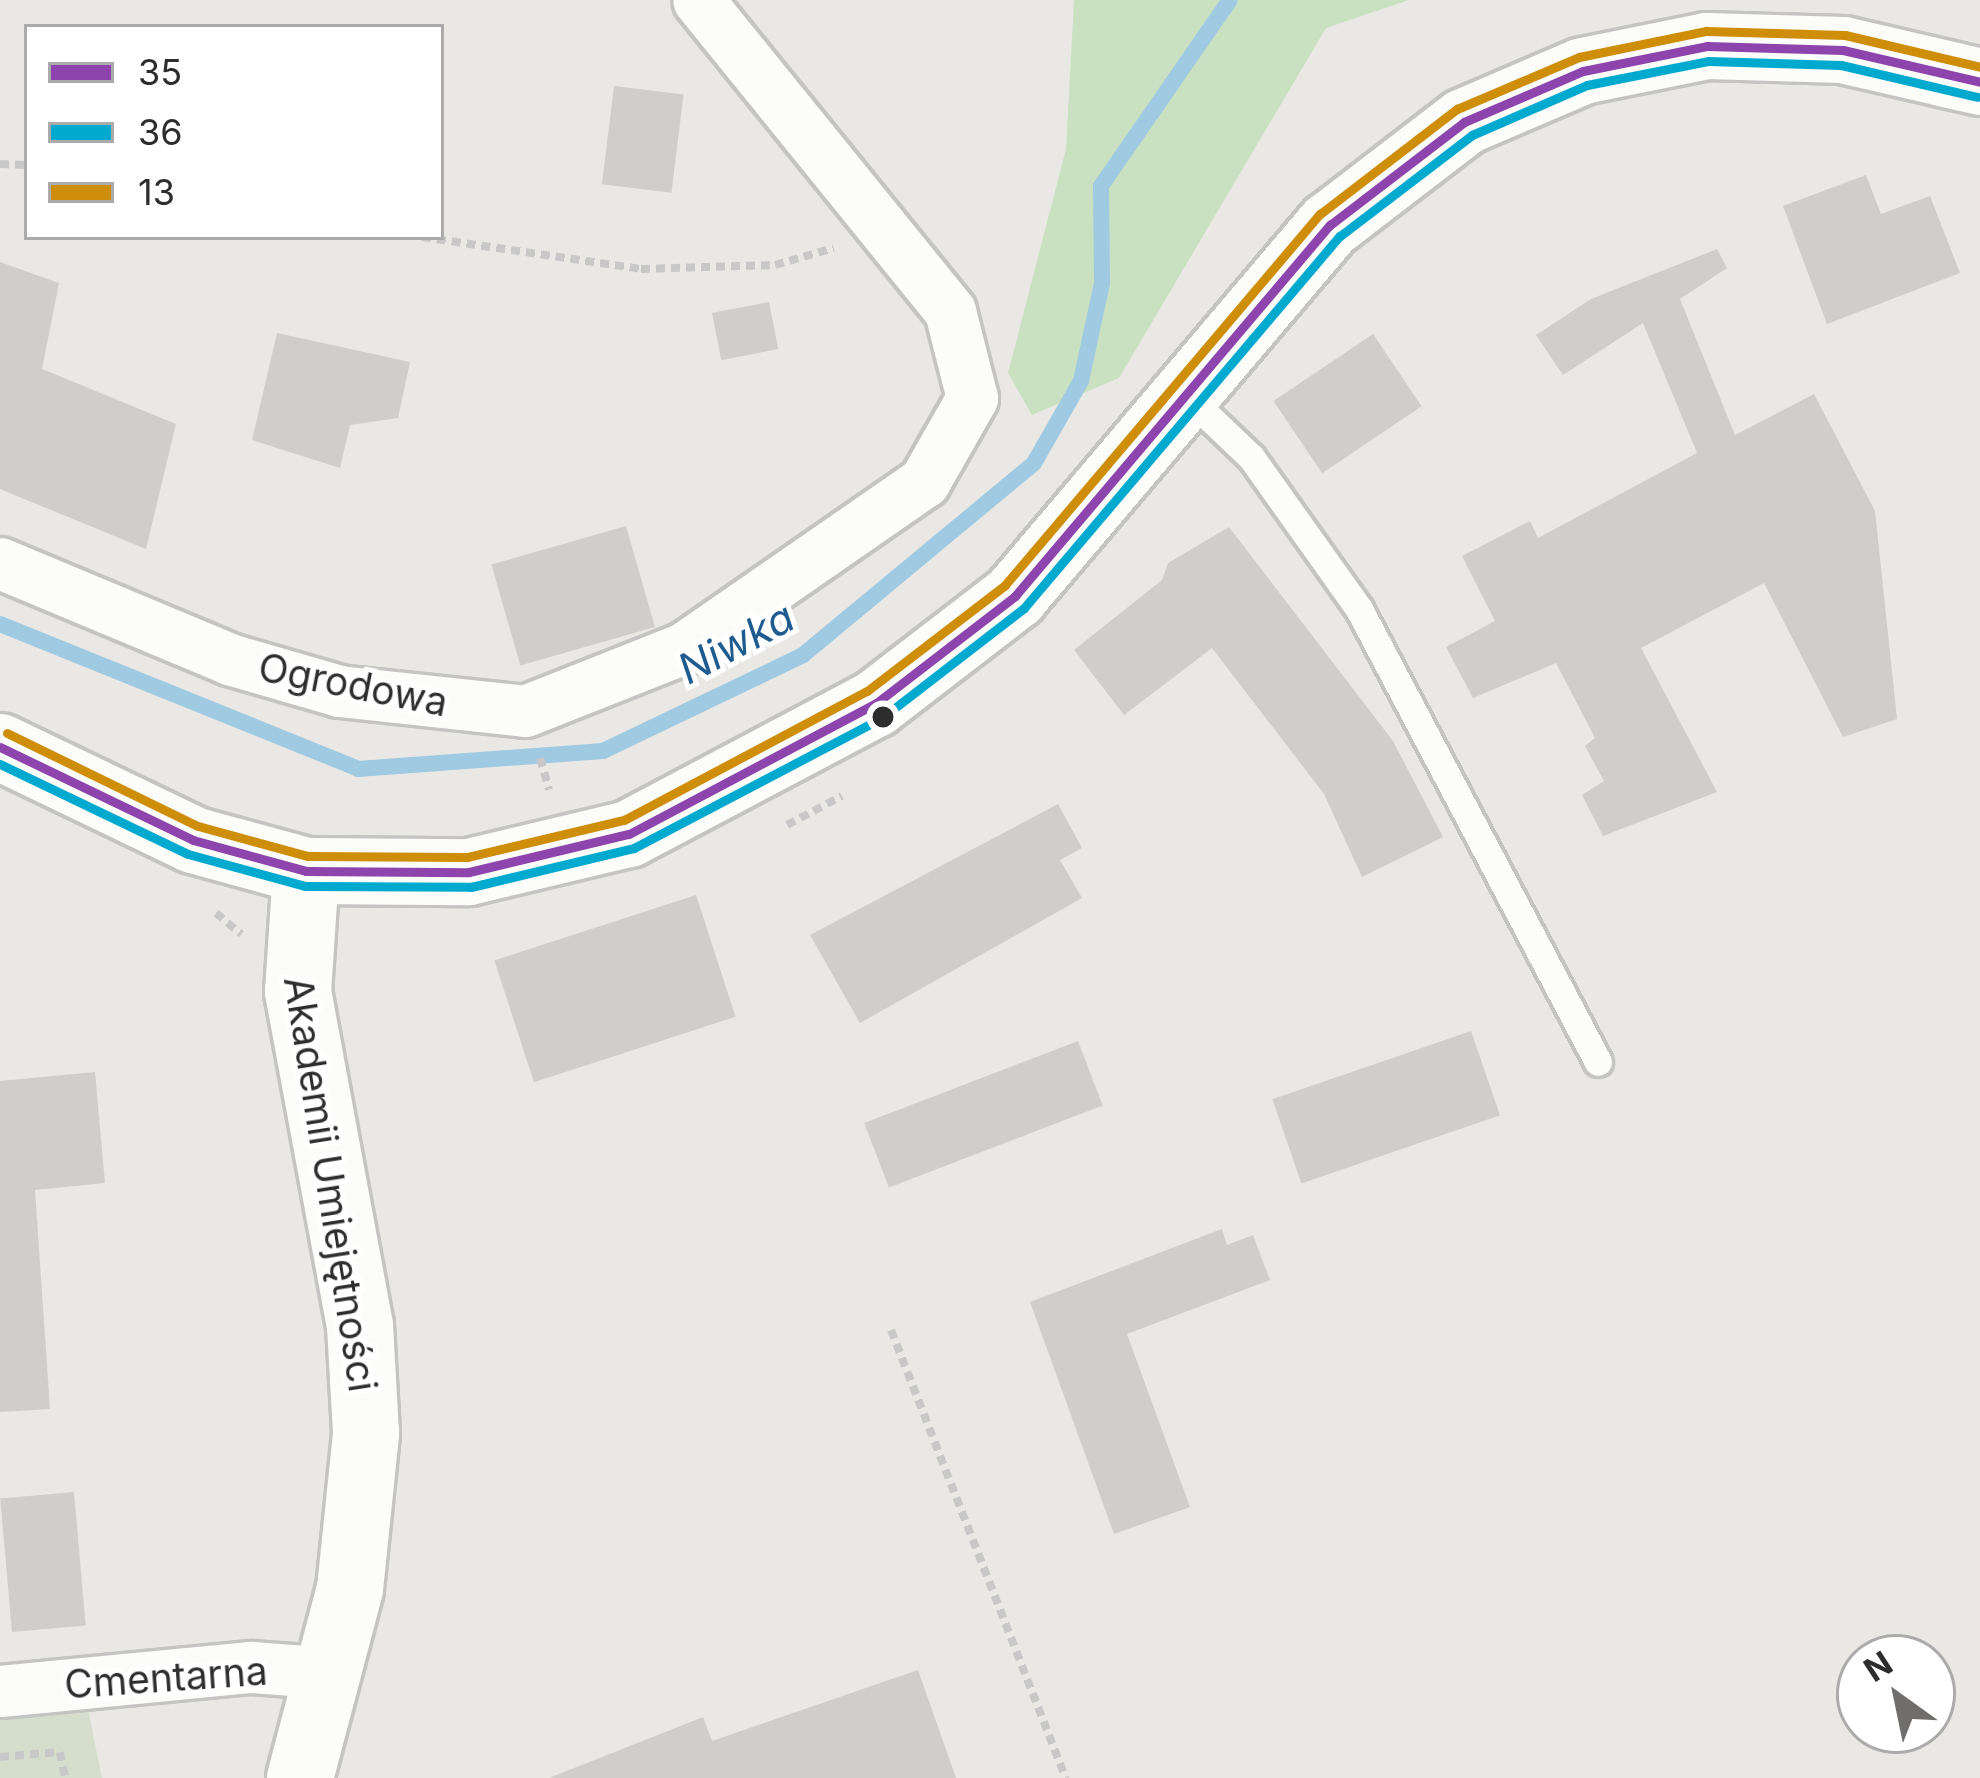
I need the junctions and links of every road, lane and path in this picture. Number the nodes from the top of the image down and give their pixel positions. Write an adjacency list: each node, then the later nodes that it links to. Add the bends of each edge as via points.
1 (698, 0): 3 (street)
2 (1980, 82): 5 (street, via 1860,52 1759,44 1646,53 1523,93 1369,188)
3 (872, 209): 4 (path, via 833,249 775,265 641,269); 6 (street, Ogrodowa, via 950,311 972,398 924,482 803,573 684,648 525,711 339,691 210,652)
4 (443, 240)
5 (1190, 400): 8 (street, via 1015,596 922,672 760,773 565,854 408,877); 9 (lane, via 1251,457 1359,609)
6 (0, 563)
7 (0, 747): 8 (street, via 193,840)
8 (306, 871): 11 (street, Akademii Umiejętności, via 298,992 360,1326 366,1433)
9 (1598, 1062)
10 (891, 1330): 16 (path)
11 (332, 1673): 12 (street, Cmentarna, via 251,1667); 15 (street, Akademii Umiejętności)
12 (0, 1691)
13 (0, 1757): 14 (path, via 60,1752)
14 (65, 1778)
15 (300, 1778)
16 (1066, 1778)

